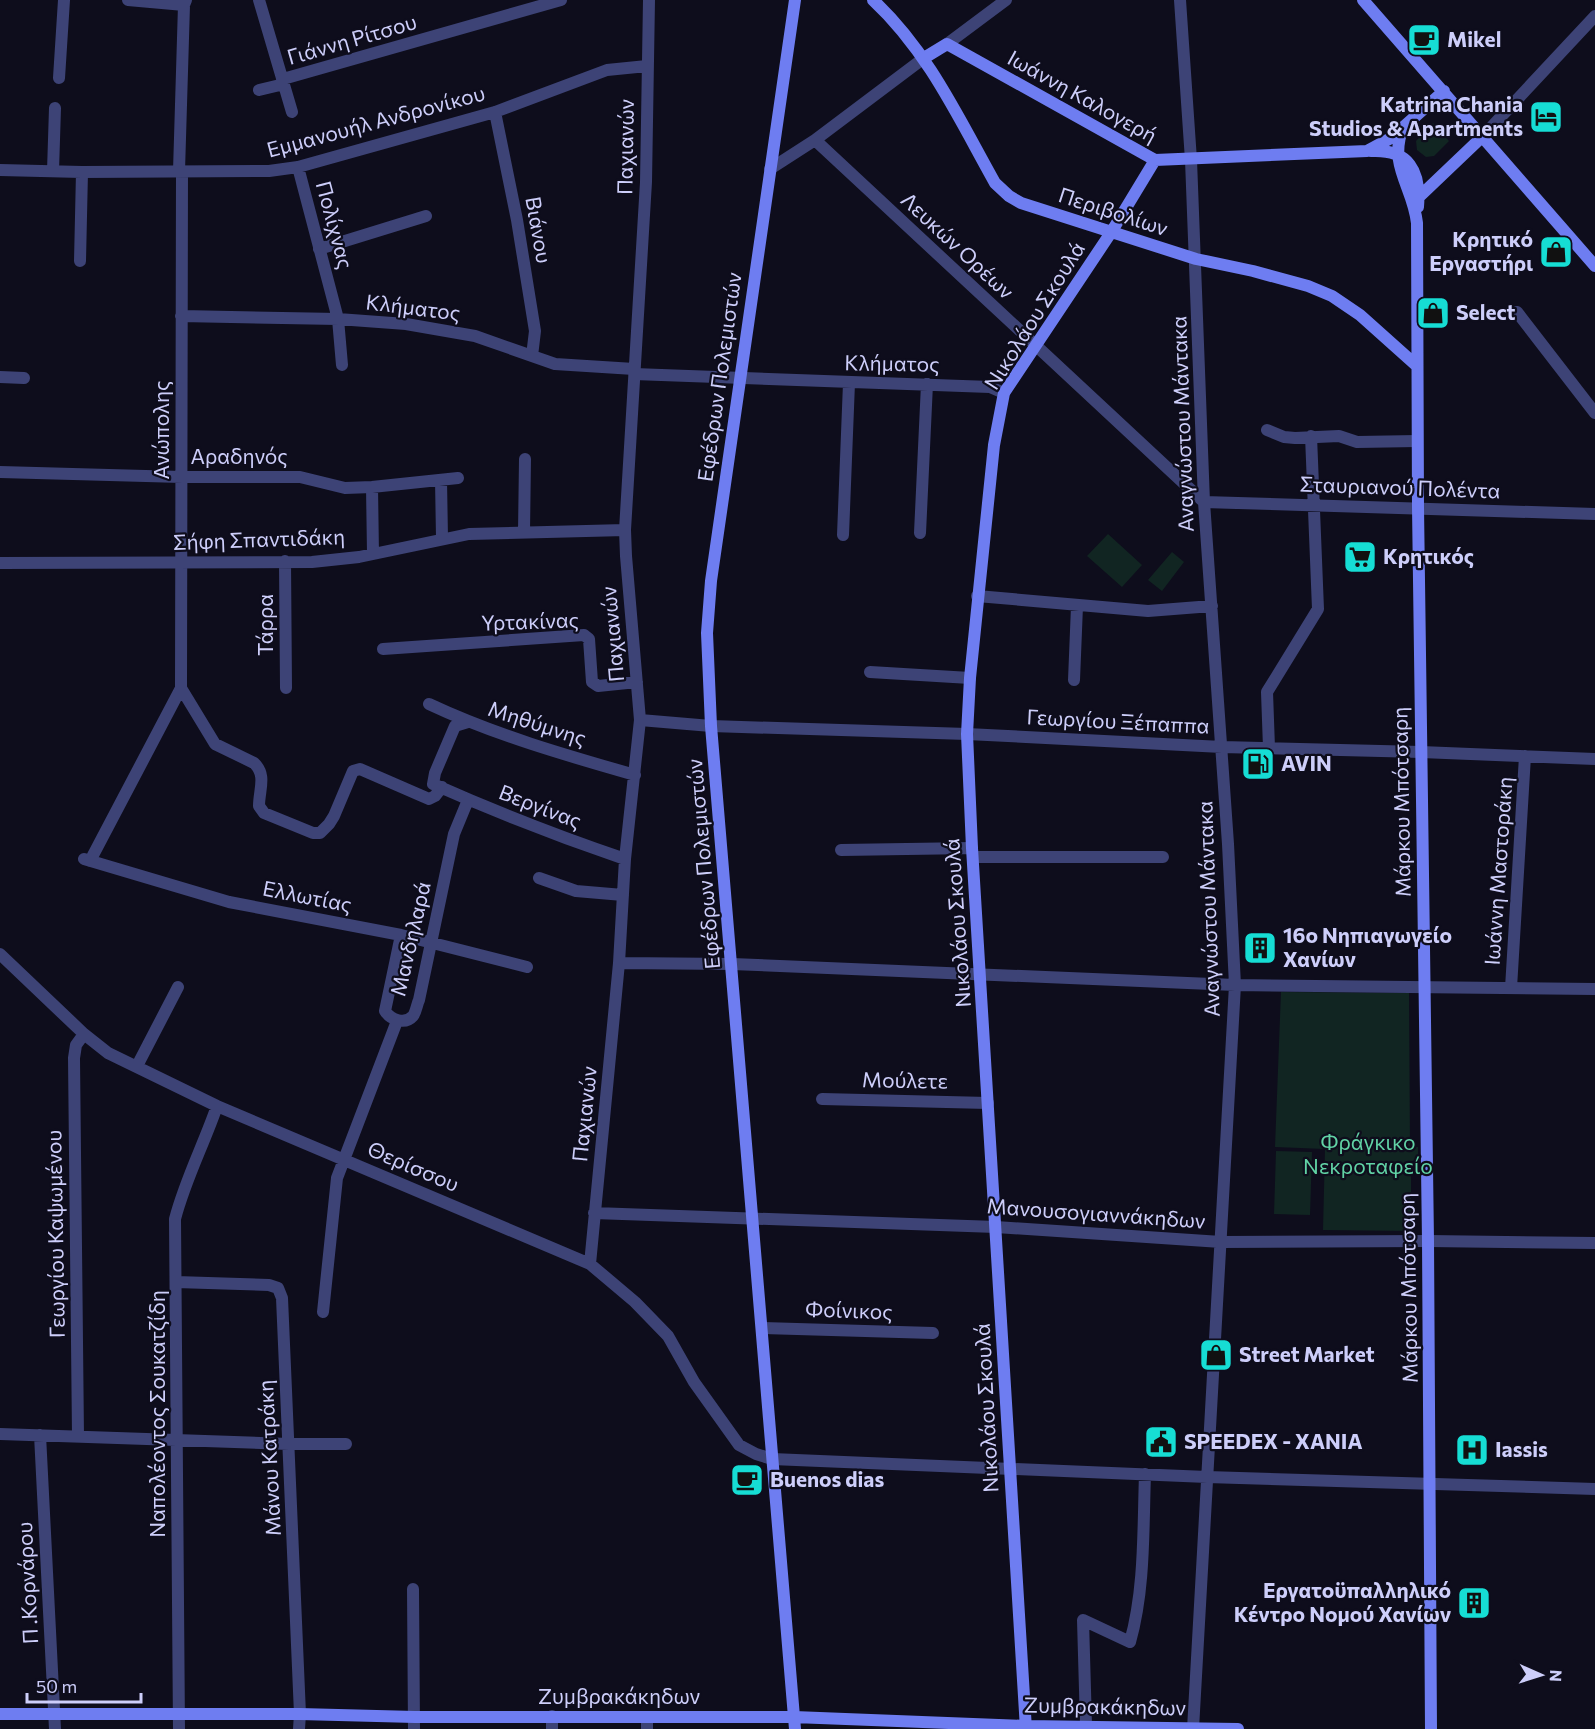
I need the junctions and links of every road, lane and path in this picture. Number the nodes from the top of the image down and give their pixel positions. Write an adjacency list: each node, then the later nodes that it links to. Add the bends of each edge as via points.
1 (64, 0): 16 (street)
2 (128, 0): 11 (street)
3 (259, 0): 17 (street)
4 (561, 0): 17 (street, Γιάννη Ρίτσου)
5 (649, 0): 15 (street, Παχιανών)
6 (795, 0): 31 (main road, Εφέδρων Πολεμιστών)
7 (873, 0): 14 (main road, Περιβολίων)
8 (1006, 0): 13 (street)
9 (1180, 0): 29 (street, Αναγνώστου Μάντακα)
10 (1363, 0): 19 (main road)
11 (185, 2): 34 (street, Ανώπολης)
12 (1595, 16): 24 (street)
13 (947, 44): 14 (main road); 28 (main road, Ιωάννη Καλογερή)
14 (924, 58): 25 (street); 38 (main road, Περιβολίων, via 995,183 1008,196)
15 (647, 66): 22 (street, Εμμανουήλ Ανδρονίκου, via 607,70); 51 (street, Παχιανών, via 646,182)
16 (59, 78)
17 (283, 79): 18 (street, Γιάννη Ρίτσου, via 280,85); 21 (street)
18 (259, 90)
19 (1444, 91): 23 (main road, Ιωάννη Καλογερή); 24 (main road)
20 (55, 108): 33 (street)
21 (292, 112)
22 (495, 112): 30 (street, Εμμανουήλ Ανδρονίκου); 48 (street, Βιάνου, via 535,331)
23 (1403, 127): 26 (main road, Ιωάννη Καλογερή, via 1381,146); 27 (main road)
24 (1482, 136): 36 (main road); 43 (main road)
25 (815, 140): 31 (street); 47 (street, Λευκών Ορέων)
26 (1367, 151): 27 (main road); 29 (main road, Ιωάννη Καλογερή)
27 (1398, 155): 36 (main road, Μάρκου Μπότσαρη, via 1414,171); 39 (main road, Μάρκου Μπότσαρη, via 1413,199)
28 (1155, 160): 29 (main road, Ιωάννη Καλογερή); 38 (main road, Νικολάου Σκουλά)
29 (1191, 160): 41 (street, Αναγνώστου Μάντακα)
30 (298, 167): 34 (street, Εμμανουήλ Ανδρονίκου, via 269,171); 40 (street, Πολίχνας)
31 (770, 169): 54 (main road, Εφέδρων Πολεμιστών)
32 (0, 170): 33 (street, Εμμανουήλ Ανδρονίκου)
33 (53, 171): 35 (street, Εμμανουήλ Ανδρονίκου)
34 (180, 171): 35 (street, Εμμανουήλ Ανδρονίκου); 45 (street, Ανώπολης)
35 (82, 172): 42 (street)
36 (1419, 197): 39 (main road, Μάρκου Μπότσαρη)
37 (426, 216): 40 (street)
38 (1112, 231): 41 (main road, Περιβολίων); 47 (main road, Νικολάου Σκουλά)
39 (1416, 235): 50 (main road, Μάρκου Μπότσαρη)
40 (320, 249): 46 (street, Πολίχνας)
41 (1196, 259): 50 (main road, Περιβολίων, via 1281,278 1332,296 1379,330); 68 (street, Αναγνώστου Μάντακα)
42 (80, 261)
43 (1595, 266)
44 (1517, 312): 58 (street)
45 (181, 316): 46 (street, Κλήματος); 64 (street, Ανώπολης)
46 (338, 319): 48 (street, Κλήματος, via 406,324 475,336); 49 (street, Πολίχνας)
47 (1036, 347): 57 (main road, Νικολάου Σκουλά); 68 (street, Λευκών Ορέων)
48 (532, 356): 51 (street, Κλήματος, via 555,364)
49 (342, 365)
50 (1417, 366): 61 (main road, Μάρκου Μπότσαρη)
51 (634, 372): 54 (street, Κλήματος); 72 (street, Παχιανών)
52 (0, 377): 53 (street)
53 (24, 378)
54 (739, 378): 55 (street, Κλήματος); 94 (main road, Εφέδρων Πολεμιστών, via 711,581 707,633)
55 (849, 383): 56 (street, Κλήματος); 75 (street)
56 (927, 384): 57 (street, Κλήματος, via 990,387); 74 (street)
57 (1004, 393): 81 (main road, Νικολάου Σκουλά, via 994,445)
58 (1595, 413)
59 (1267, 430): 60 (street, via 1284,437)
60 (1311, 436): 61 (street, via 1339,436 1357,442); 69 (street)
61 (1418, 441): 70 (main road, Μάρκου Μπότσαρη)
62 (525, 459): 73 (street)
63 (0, 472): 64 (street, Αραδηνός)
64 (182, 477): 67 (street, Αραδηνός, via 300,477 345,488); 80 (street, Ανώπολης)
65 (458, 478): 66 (street, Αραδηνός)
66 (441, 480): 67 (street, Αραδηνός); 76 (street)
67 (372, 487): 77 (street)
68 (1204, 502): 69 (street, Σταυριανού Πολέντα); 83 (street, Αναγνώστου Μάντακα)
69 (1314, 505): 70 (street, Σταυριανού Πολέντα); 97 (street, via 1318,609 1267,692)
70 (1418, 507): 71 (street, Σταυριανού Πολέντα); 98 (main road, Μάρκου Μπότσαρη)
71 (1595, 514)
72 (626, 530): 73 (street, Σήφη Σπαντιδάκη); 88 (street, Παχιανών)
73 (524, 532): 76 (street, Σήφη Σπαντιδάκη)
74 (920, 533)
75 (843, 535)
76 (442, 538): 77 (street, Σήφη Σπαντιδάκη)
77 (373, 554): 78 (street, Σήφη Σπαντιδάκη, via 312,562)
78 (285, 561): 80 (street, Σήφη Σπαντιδάκη); 90 (street, Τάρρα)
79 (0, 563): 80 (street, Σήφη Σπαντιδάκη)
80 (181, 563): 89 (street, Ανώπολης)
81 (977, 596): 82 (street); 86 (main road, Νικολάου Σκουλά)
82 (1077, 606): 83 (street, via 1148,611); 87 (street)
83 (1212, 606): 96 (street, Αναγνώστου Μάντακα)
84 (383, 649): 88 (street, Υρτακίνας, via 584,635 589,639 592,682 598,686)
85 (870, 672): 86 (street)
86 (970, 678): 95 (main road, Νικολάου Σκουλά)
87 (1074, 680)
88 (637, 682): 92 (street, Παχιανών)
89 (181, 688): 102 (street, via 215,744 254,763 263,774 259,806 264,813 314,833 330,824 353,771 360,769 429,799); 110 (street, Ελλωτίας, via 86,860 229,902)
90 (286, 688)
91 (429, 704): 93 (street, Μηθύμνης)
92 (640, 720): 94 (street, Γεωργίου Ξέπαππα); 101 (street, Παχιανών)
93 (468, 722): 101 (street, Μηθύμνης); 102 (street, via 455,726 435,772 433,784)
94 (711, 726): 95 (street, Γεωργίου Ξέπαππα); 114 (main road, Εφέδρων Πολεμιστών)
95 (967, 734): 96 (street, Γεωργίου Ξέπαππα); 105 (main road, Νικολάου Σκουλά)
96 (1222, 747): 97 (street, Γεωργίου Ξέπαππα); 117 (street, Αναγνώστου Μάντακα)
97 (1269, 748): 98 (street, Γεωργίου Ξέπαππα)
98 (1421, 752): 99 (street, Γεωργίου Ξέπαππα); 119 (main road, Μάρκου Μπότσαρη)
99 (1525, 756): 100 (street, Γεωργίου Ξέπαππα); 120 (street, Ιωάννη Μαστοράκη)
100 (1595, 759)
101 (635, 775): 107 (street, Παχιανών)
102 (442, 787): 103 (street, Βεργίνας)
103 (468, 800): 107 (street, Βεργίνας); 111 (street, Μανδηλαρά, via 454,834)
104 (842, 850): 105 (street)
105 (972, 853): 106 (street); 116 (main road, Νικολάου Σκουλά)
106 (1163, 857)
107 (625, 859): 109 (street, Παχιανών)
108 (538, 878): 109 (street, via 576,891)
109 (623, 895): 113 (street, Παχιανών)
110 (401, 935): 111 (street, Ελλωτίας); 122 (street, Μανδηλαρά, via 385,1011)
111 (430, 943): 115 (street, Ελλωτίας); 122 (street, Μανδηλαρά, via 413,1016)
112 (0, 954): 123 (street, Θερίσσου)
113 (619, 963): 114 (street); 129 (street, Παχιανών)
114 (732, 964): 116 (street); 130 (main road, Εφέδρων Πολεμιστών)
115 (527, 967)
116 (981, 974): 117 (street); 126 (main road, Νικολάου Σκουλά)
117 (1235, 985): 119 (street); 133 (street, Αναγνώστου Μάντακα)
118 (178, 987): 124 (street)
119 (1424, 987): 120 (street); 132 (main road, Μάρκου Μπότσαρη)
120 (1511, 988): 121 (street)
121 (1595, 989)
122 (397, 1020): 128 (street)
123 (84, 1035): 124 (street, Θερίσσου, via 108,1053); 142 (street, Γεωργίου Καψωμένου, via 76,1045 74,1058)
124 (138, 1066): 127 (street, Θερίσσου)
125 (822, 1098): 126 (street, Μούλετε)
126 (988, 1103): 131 (main road, Νικολάου Σκουλά)
127 (217, 1106): 128 (street, Θερίσσου); 136 (street, Ναπολέοντος Σουκατζίδη, via 175,1219)
128 (343, 1158): 135 (street, Θερίσσου); 137 (street, via 337,1178)
129 (594, 1214): 130 (street, Μανουσογιαννάκηδων); 135 (street, Παχιανών)
130 (752, 1219): 131 (street, Μανουσογιαννάκηδων); 138 (main road, Εφέδρων Πολεμιστών)
131 (996, 1227): 133 (street, Μανουσογιαννάκηδων); 147 (main road, Νικολάου Σκουλά)
132 (1428, 1240): 133 (street, Μανουσογιαννάκηδων); 134 (street, Μανουσογιαννάκηδων); 150 (main road, Μάρκου Μπότσαρη)
133 (1221, 1242): 149 (street, Αναγνώστου Μάντακα)
134 (1595, 1243)
135 (590, 1264): 146 (street, Θερίσσου, via 668,1336 693,1382 739,1445)
136 (177, 1282): 143 (street, Ναπολέοντος Σουκατζίδη); 144 (street, Μάνου Κατράκη, via 278,1288 282,1298)
137 (323, 1312)
138 (763, 1328): 139 (street, Φοίνικος); 146 (main road, Εφέδρων Πολεμιστών)
139 (933, 1333)
140 (0, 1434): 141 (street)
141 (40, 1435): 142 (street); 155 (street, Π .Κορνάρου)
142 (78, 1436): 143 (street)
143 (176, 1440): 144 (street); 156 (street, Ναπολέοντος Σουκατζίδη)
144 (289, 1444): 145 (street); 153 (street, Μάνου Κατράκη)
145 (346, 1444)
146 (772, 1460): 147 (street); 160 (main road, Εφέδρων Πολεμιστών)
147 (1010, 1469): 148 (street); 162 (main road, Νικολάου Σκουλά)
148 (1144, 1474): 149 (street); 161 (street, via 1142,1562 1130,1642 1083,1620)
149 (1208, 1477): 150 (street); 166 (street, Αναγνώστου Μάντακα)
150 (1430, 1483): 151 (street); 168 (main road, Μάρκου Μπότσαρη)
151 (1595, 1489)
152 (413, 1589): 157 (street)
153 (300, 1713): 156 (main road, Ζυμβρακάκηδων); 157 (main road, Ζυμβρακάκηδων); 165 (street, Μάνου Κατράκη)
154 (0, 1714): 155 (main road, Ζυμβρακάκηδων)
155 (54, 1714): 156 (main road, Ζυμβρακάκηδων); 163 (street, Π .Κορνάρου)
156 (180, 1715): 164 (street, Ναπολέοντος Σουκατζίδη)
157 (414, 1723): 158 (main road, Ζυμβρακάκηδων)
158 (552, 1723): 159 (main road, Ζυμβρακάκηδων)
159 (647, 1723): 160 (main road, Ζυμβρακάκηδων)
160 (795, 1723): 162 (main road, Ζυμβρακάκηδων)
161 (1086, 1725): 162 (main road, Ζυμβρακάκηδων); 166 (main road, Ζυμβρακάκηδων)
162 (1026, 1727)
163 (55, 1729)
164 (179, 1729)
165 (299, 1729)
166 (1194, 1729): 167 (main road, Ζυμβρακάκηδων)
167 (1238, 1729)
168 (1431, 1729)

